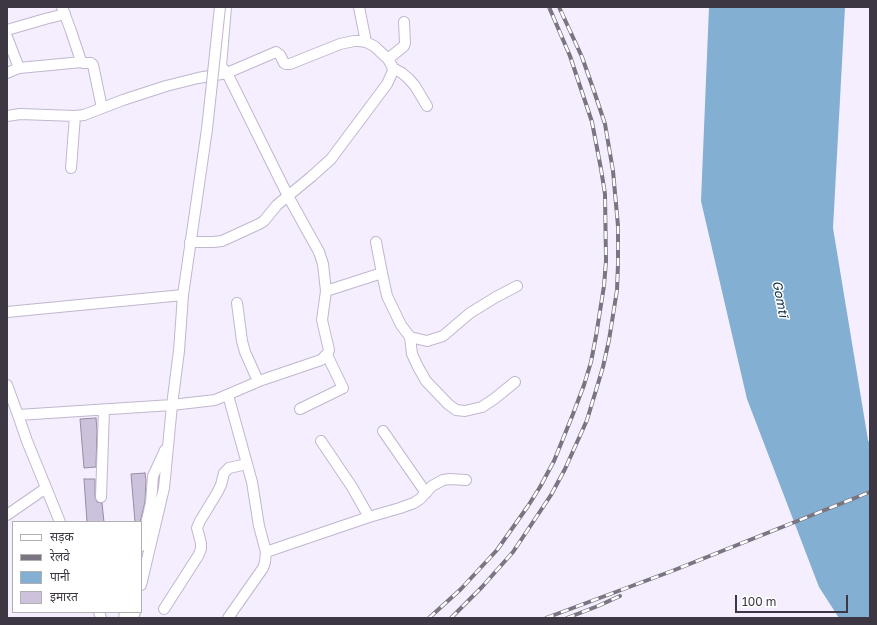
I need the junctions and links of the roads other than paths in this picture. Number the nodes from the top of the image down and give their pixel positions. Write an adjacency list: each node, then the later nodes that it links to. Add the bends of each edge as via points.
1 (220, 7): 20 (street, bridge, via 207,129)
2 (226, 7): 13 (street, via 221,66)
3 (359, 7): 8 (street)
4 (63, 11): 6 (street); 9 (street)
5 (404, 22): 10 (street, via 404,46)
6 (7, 30)
7 (7, 37): 11 (street)
8 (366, 42): 10 (street, via 374,46); 13 (street, via 340,44 290,64 286,64 278,53 273,53)
9 (82, 62): 11 (street); 15 (street, via 93,65)
10 (391, 64): 14 (street, via 409,79); 19 (street, via 392,74 387,84 331,159)
11 (19, 68): 12 (street)
12 (7, 72)
13 (227, 73): 15 (street, via 166,86); 19 (street)
14 (427, 106)
15 (102, 108): 17 (street)
16 (7, 116): 17 (street)
17 (75, 116): 18 (street)
18 (71, 168)
19 (288, 196): 20 (street, via 259,224 222,241); 24 (street, via 319,252)
20 (190, 242): 25 (street)
21 (376, 242): 22 (street)
22 (382, 273): 24 (street); 28 (street, via 387,296)
23 (517, 286): 28 (street, via 470,313 443,336 427,341)
24 (326, 291): 29 (street, via 322,320)
25 (183, 295): 27 (street); 34 (street)
26 (237, 303): 30 (street, via 242,341)
27 (7, 312)
28 (410, 337): 31 (street, via 412,354 426,381 456,410 465,411 482,407)
29 (328, 353): 30 (street, via 320,360); 35 (street, via 343,388)
30 (258, 381): 33 (street)
31 (514, 382)
32 (7, 385): 37 (street)
33 (228, 395): 34 (street, via 215,400); 41 (street)
34 (172, 405): 36 (street); 40 (street)
35 (300, 409)
36 (104, 410): 37 (street); 45 (street)
37 (18, 415): 43 (street)
38 (383, 431): 44 (street)
39 (321, 441): 47 (street)
40 (168, 446): 49 (street, via 153,476 151,503); 51 (street, via 164,488)
41 (247, 464): 50 (street); 52 (street, via 229,468 224,473 221,485 197,528 201,543 198,556)
42 (466, 480): 44 (street, via 443,480)
43 (46, 488): 46 (street); 48 (street)
44 (426, 493): 47 (street, via 414,503)
45 (101, 497)
46 (7, 515)
47 (369, 517): 50 (street)
48 (60, 521)
49 (142, 542)
50 (266, 552): 53 (street, via 263,568)
51 (142, 581)
52 (164, 609)
53 (228, 618)

